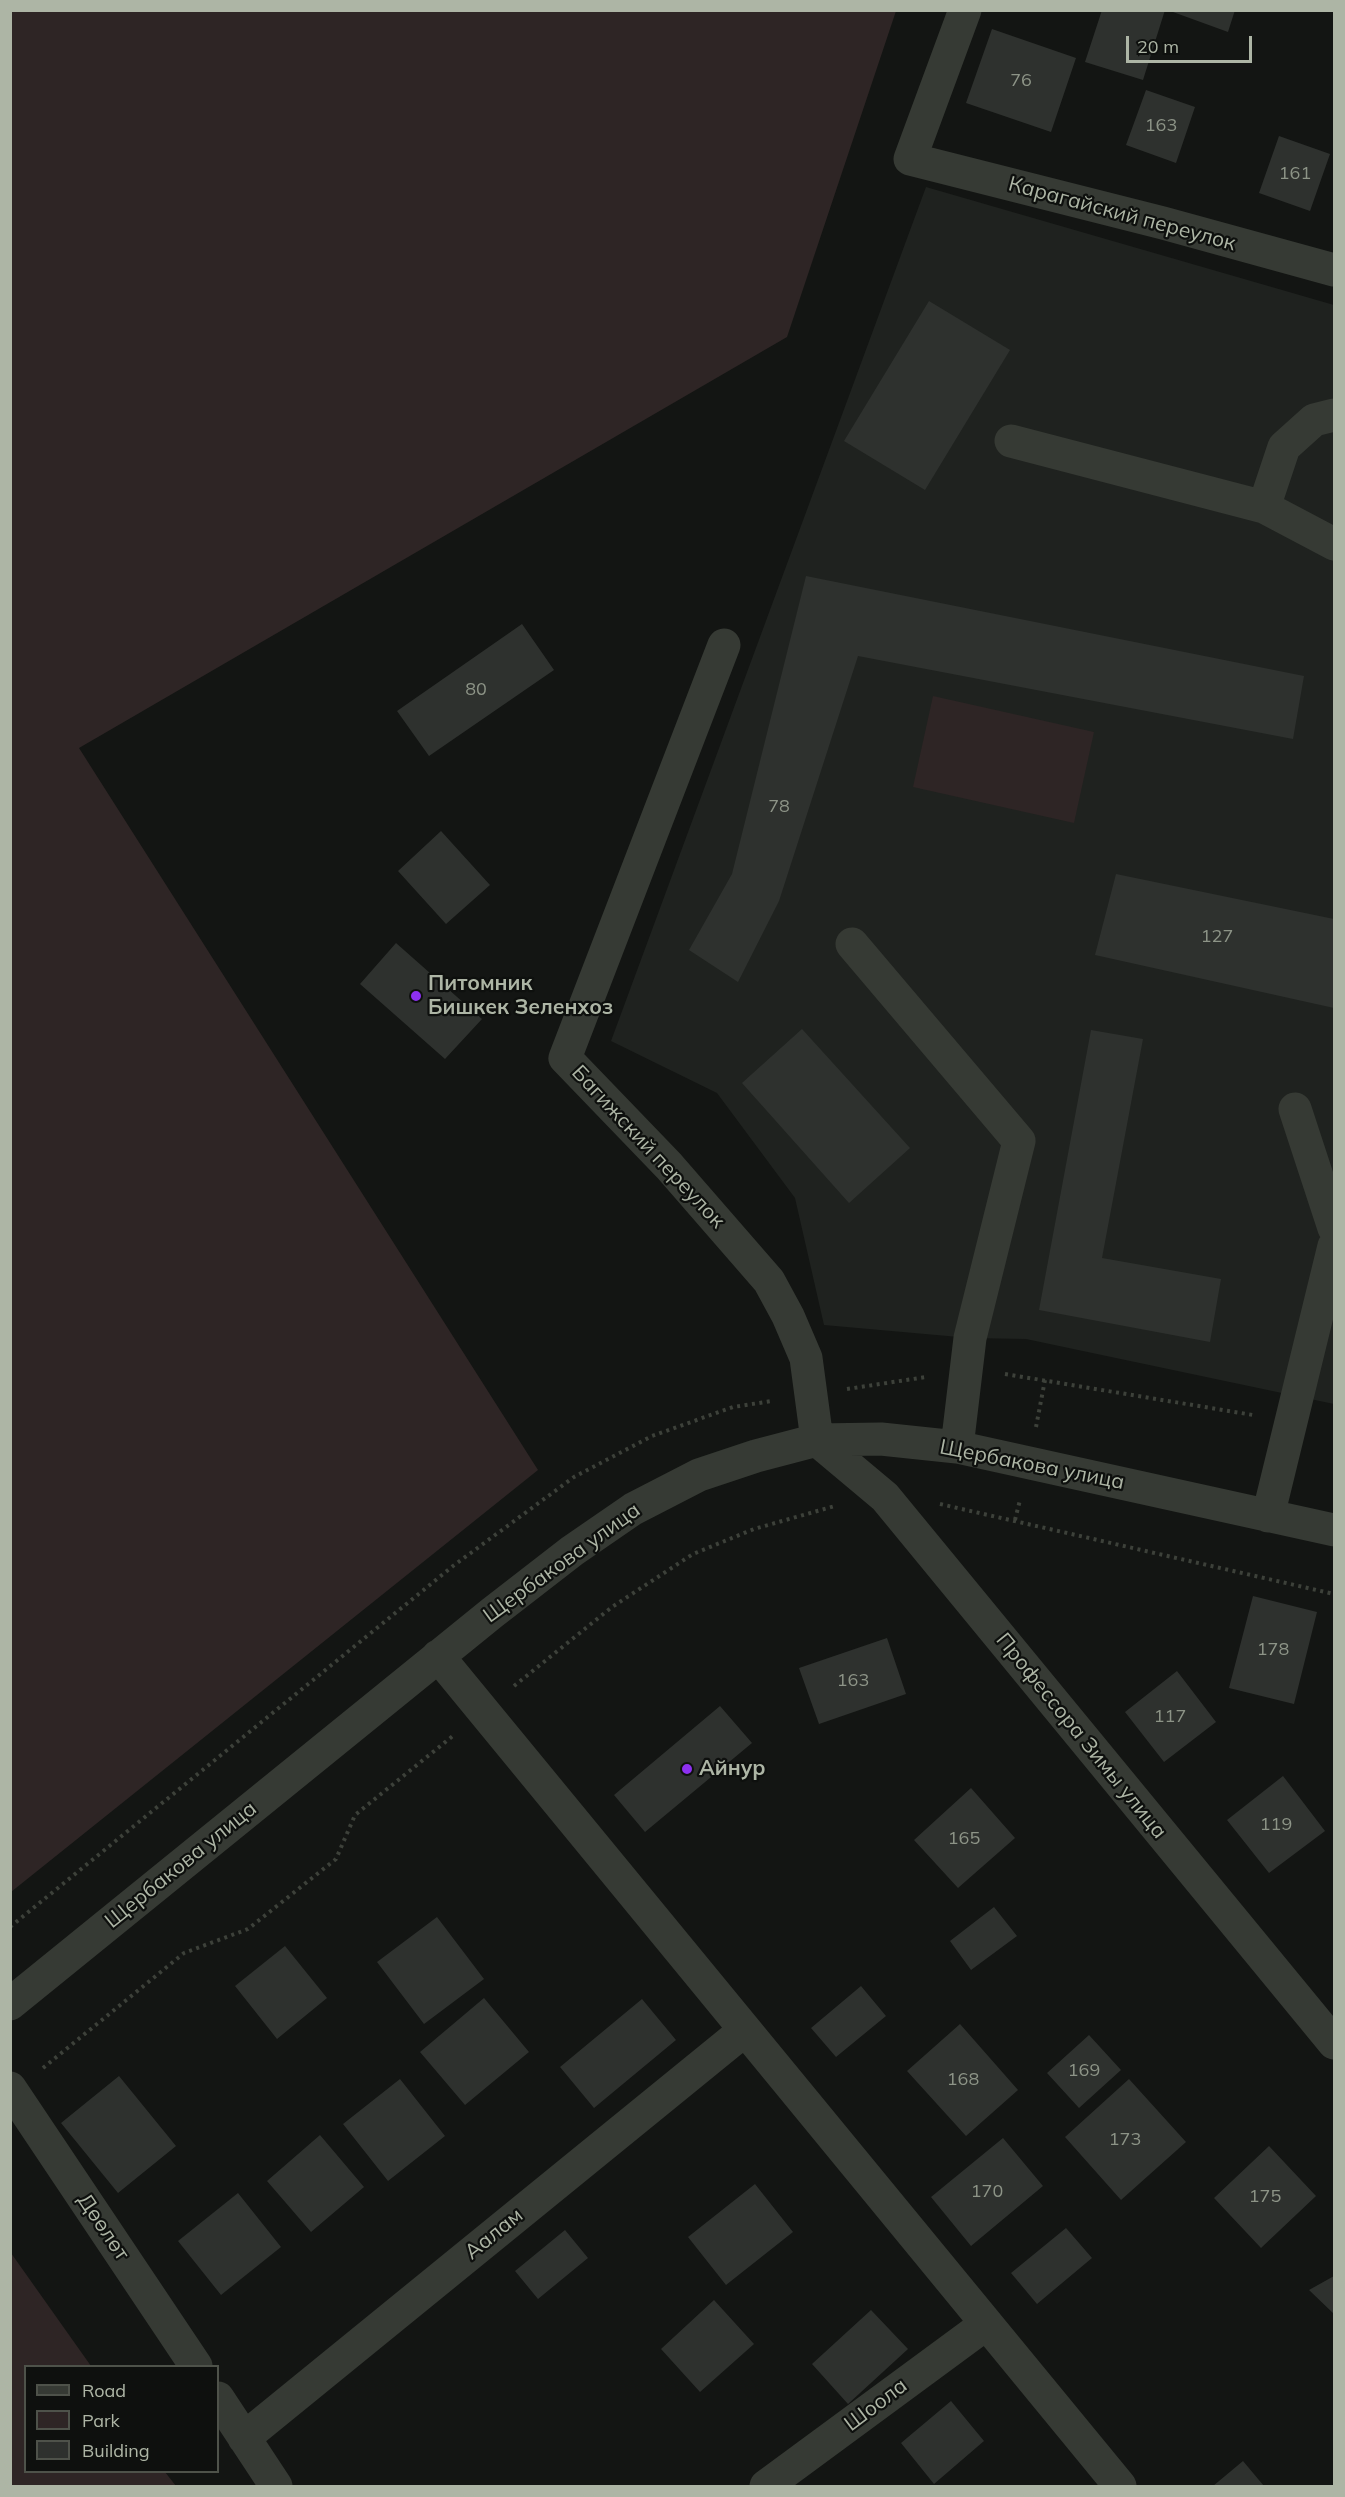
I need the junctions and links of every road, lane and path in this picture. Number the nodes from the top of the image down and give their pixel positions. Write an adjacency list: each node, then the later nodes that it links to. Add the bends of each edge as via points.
1 (965, 10): 2 (street, Карагайский переулок, via 910,159)
2 (1335, 270)
3 (1335, 415): 5 (street, via 1314,420 1284,447)
4 (1011, 441): 5 (street)
5 (1264, 507): 6 (street)
6 (1335, 544)
7 (724, 645): 19 (street, Багижский переулок, via 565,1058 669,1166 769,1281 806,1358)
8 (852, 944): 20 (street, via 1019,1141 970,1338)
9 (1295, 1109): 10 (street)
10 (1335, 1228)
11 (1335, 1246): 23 (street)
12 (999, 1373): 14 (path)
13 (930, 1377): 15 (path)
14 (1045, 1380): 17 (path); 18 (path)
15 (843, 1390)
16 (779, 1400): 29 (path, via 733,1407 652,1436 574,1477 453,1566)
17 (1264, 1417)
18 (1034, 1432)
19 (817, 1440): 20 (street, Щербакова улица, via 881,1439); 21 (street, Профессора Зимы улица); 27 (street, Щербакова улица, via 699,1475 633,1509 572,1551)
20 (957, 1447): 23 (street, Щербакова улица)
21 (885, 1497): 24 (path, via 949,1505); 28 (path, via 818,1509 693,1554 612,1607); 32 (street, Профессора Зимы улица)
22 (1020, 1497): 24 (path)
23 (1268, 1516): 25 (street, Щербакова улица)
24 (1015, 1520): 26 (path)
25 (1335, 1530)
26 (1335, 1594)
27 (438, 1656): 28 (street); 30 (street, Щербакова улица)
28 (483, 1712): 31 (street); 33 (path, via 355,1815 336,1859 248,1929 184,1953)
29 (10, 1927)
30 (10, 2004)
31 (745, 2030): 34 (street); 37 (street, Аалам)
32 (1335, 2043)
33 (12, 2090): 35 (street, Дөөлөт)
34 (986, 2324): 39 (street, Шоола); 40 (street)
35 (195, 2365)
36 (219, 2400): 37 (street)
37 (244, 2438): 38 (street)
38 (276, 2487)
39 (766, 2487)
40 (1119, 2487)

